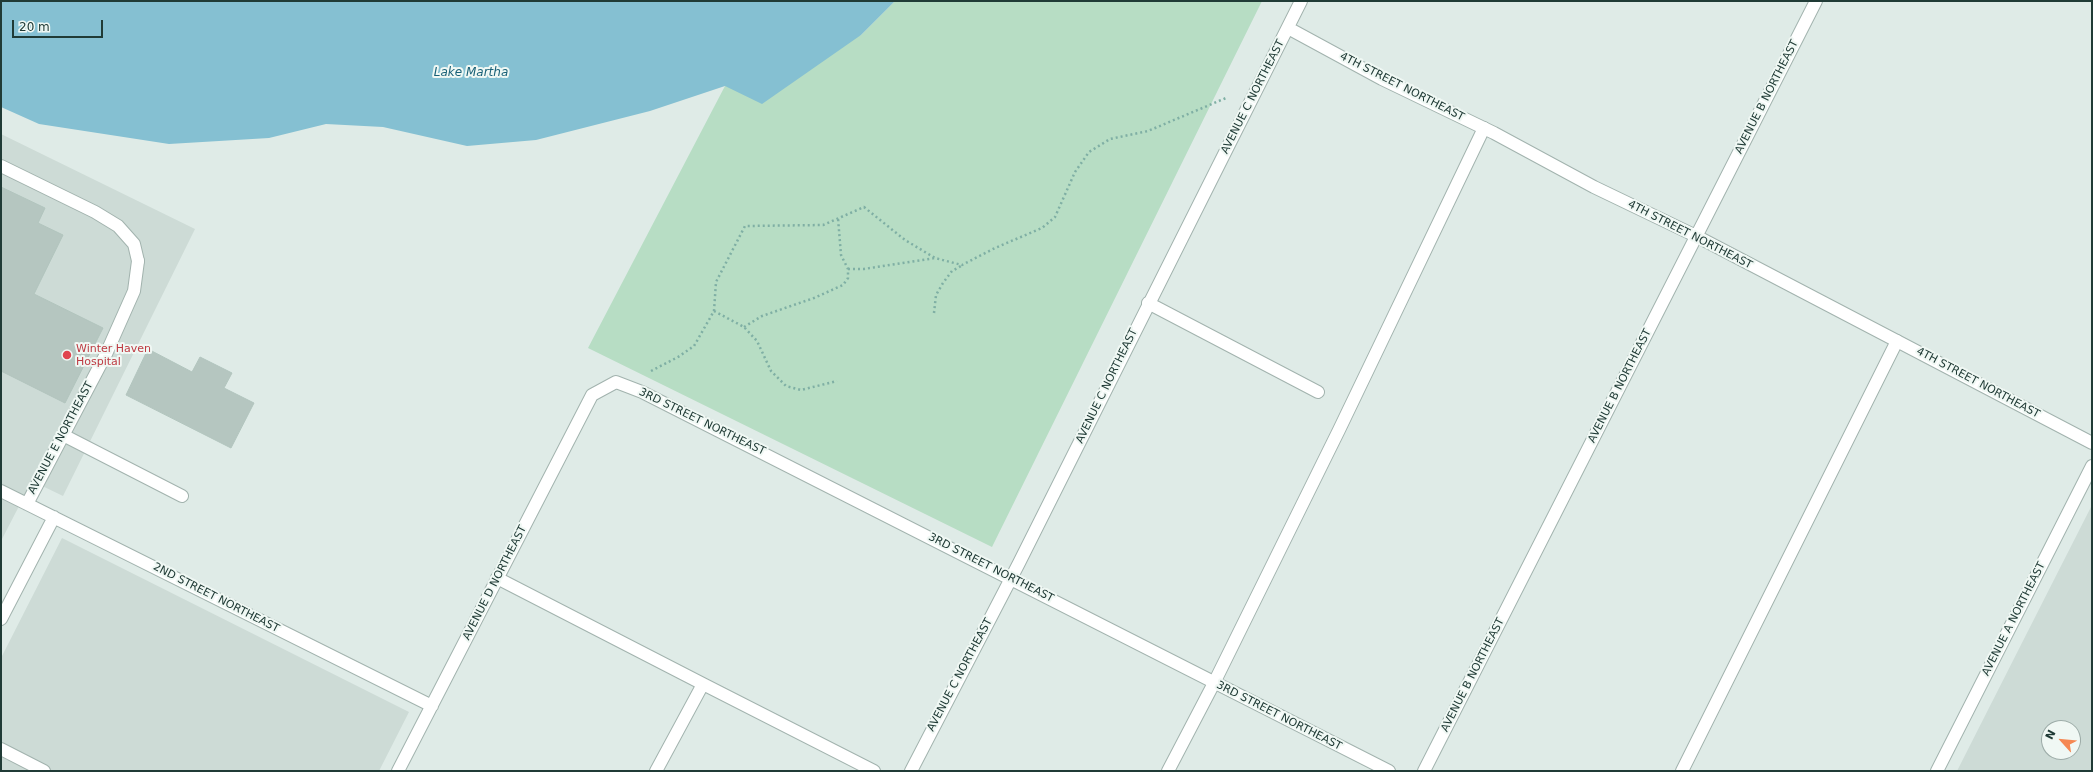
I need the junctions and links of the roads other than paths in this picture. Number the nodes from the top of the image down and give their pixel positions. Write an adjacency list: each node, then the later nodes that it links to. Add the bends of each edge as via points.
1 (1301, 1): 3 (street, AVENUE C NORTHEAST)
2 (1816, 1): 6 (street, AVENUE B NORTHEAST)
3 (1288, 28): 4 (street, 4TH STREET NORTHEAST, via 1382,79); 7 (street, AVENUE C NORTHEAST)
4 (1484, 128): 6 (street, 4TH STREET NORTHEAST, via 1594,187); 21 (street, via 1340,430)
5 (1, 166): 11 (street, AVENUE E NORTHEAST, via 118,226 134,244 138,261 134,291 106,354)
6 (1696, 236): 8 (street, 4TH STREET NORTHEAST); 32 (street, AVENUE B NORTHEAST)
7 (1148, 303): 9 (street); 19 (street, AVENUE C NORTHEAST)
8 (1897, 341): 12 (street, 4TH STREET NORTHEAST); 33 (street)
9 (1318, 392)
10 (592, 395): 18 (street, AVENUE D NORTHEAST); 19 (street, 3RD STREET NORTHEAST, via 616,382 628,386)
11 (63, 435): 15 (street); 16 (street, AVENUE E NORTHEAST)
12 (2092, 443)
13 (2092, 466): 34 (street, AVENUE A NORTHEAST)
14 (1, 491): 16 (street, 2ND STREET NORTHEAST)
15 (182, 496)
16 (26, 504): 17 (street, 2ND STREET NORTHEAST)
17 (54, 517): 20 (street); 23 (street, 2ND STREET NORTHEAST)
18 (497, 578): 22 (street); 23 (street, AVENUE D NORTHEAST)
19 (1011, 578): 21 (street, 3RD STREET NORTHEAST); 29 (street, AVENUE C NORTHEAST)
20 (1, 619)
21 (1214, 683): 30 (street); 31 (street, 3RD STREET NORTHEAST)
22 (703, 684): 27 (street); 28 (street)
23 (432, 706): 26 (street, AVENUE D NORTHEAST)
24 (1, 749): 25 (street)
25 (44, 771)
26 (398, 771)
27 (656, 771)
28 (874, 771)
29 (911, 771)
30 (1168, 771)
31 (1389, 771)
32 (1424, 771)
33 (1682, 771)
34 (1937, 771)

